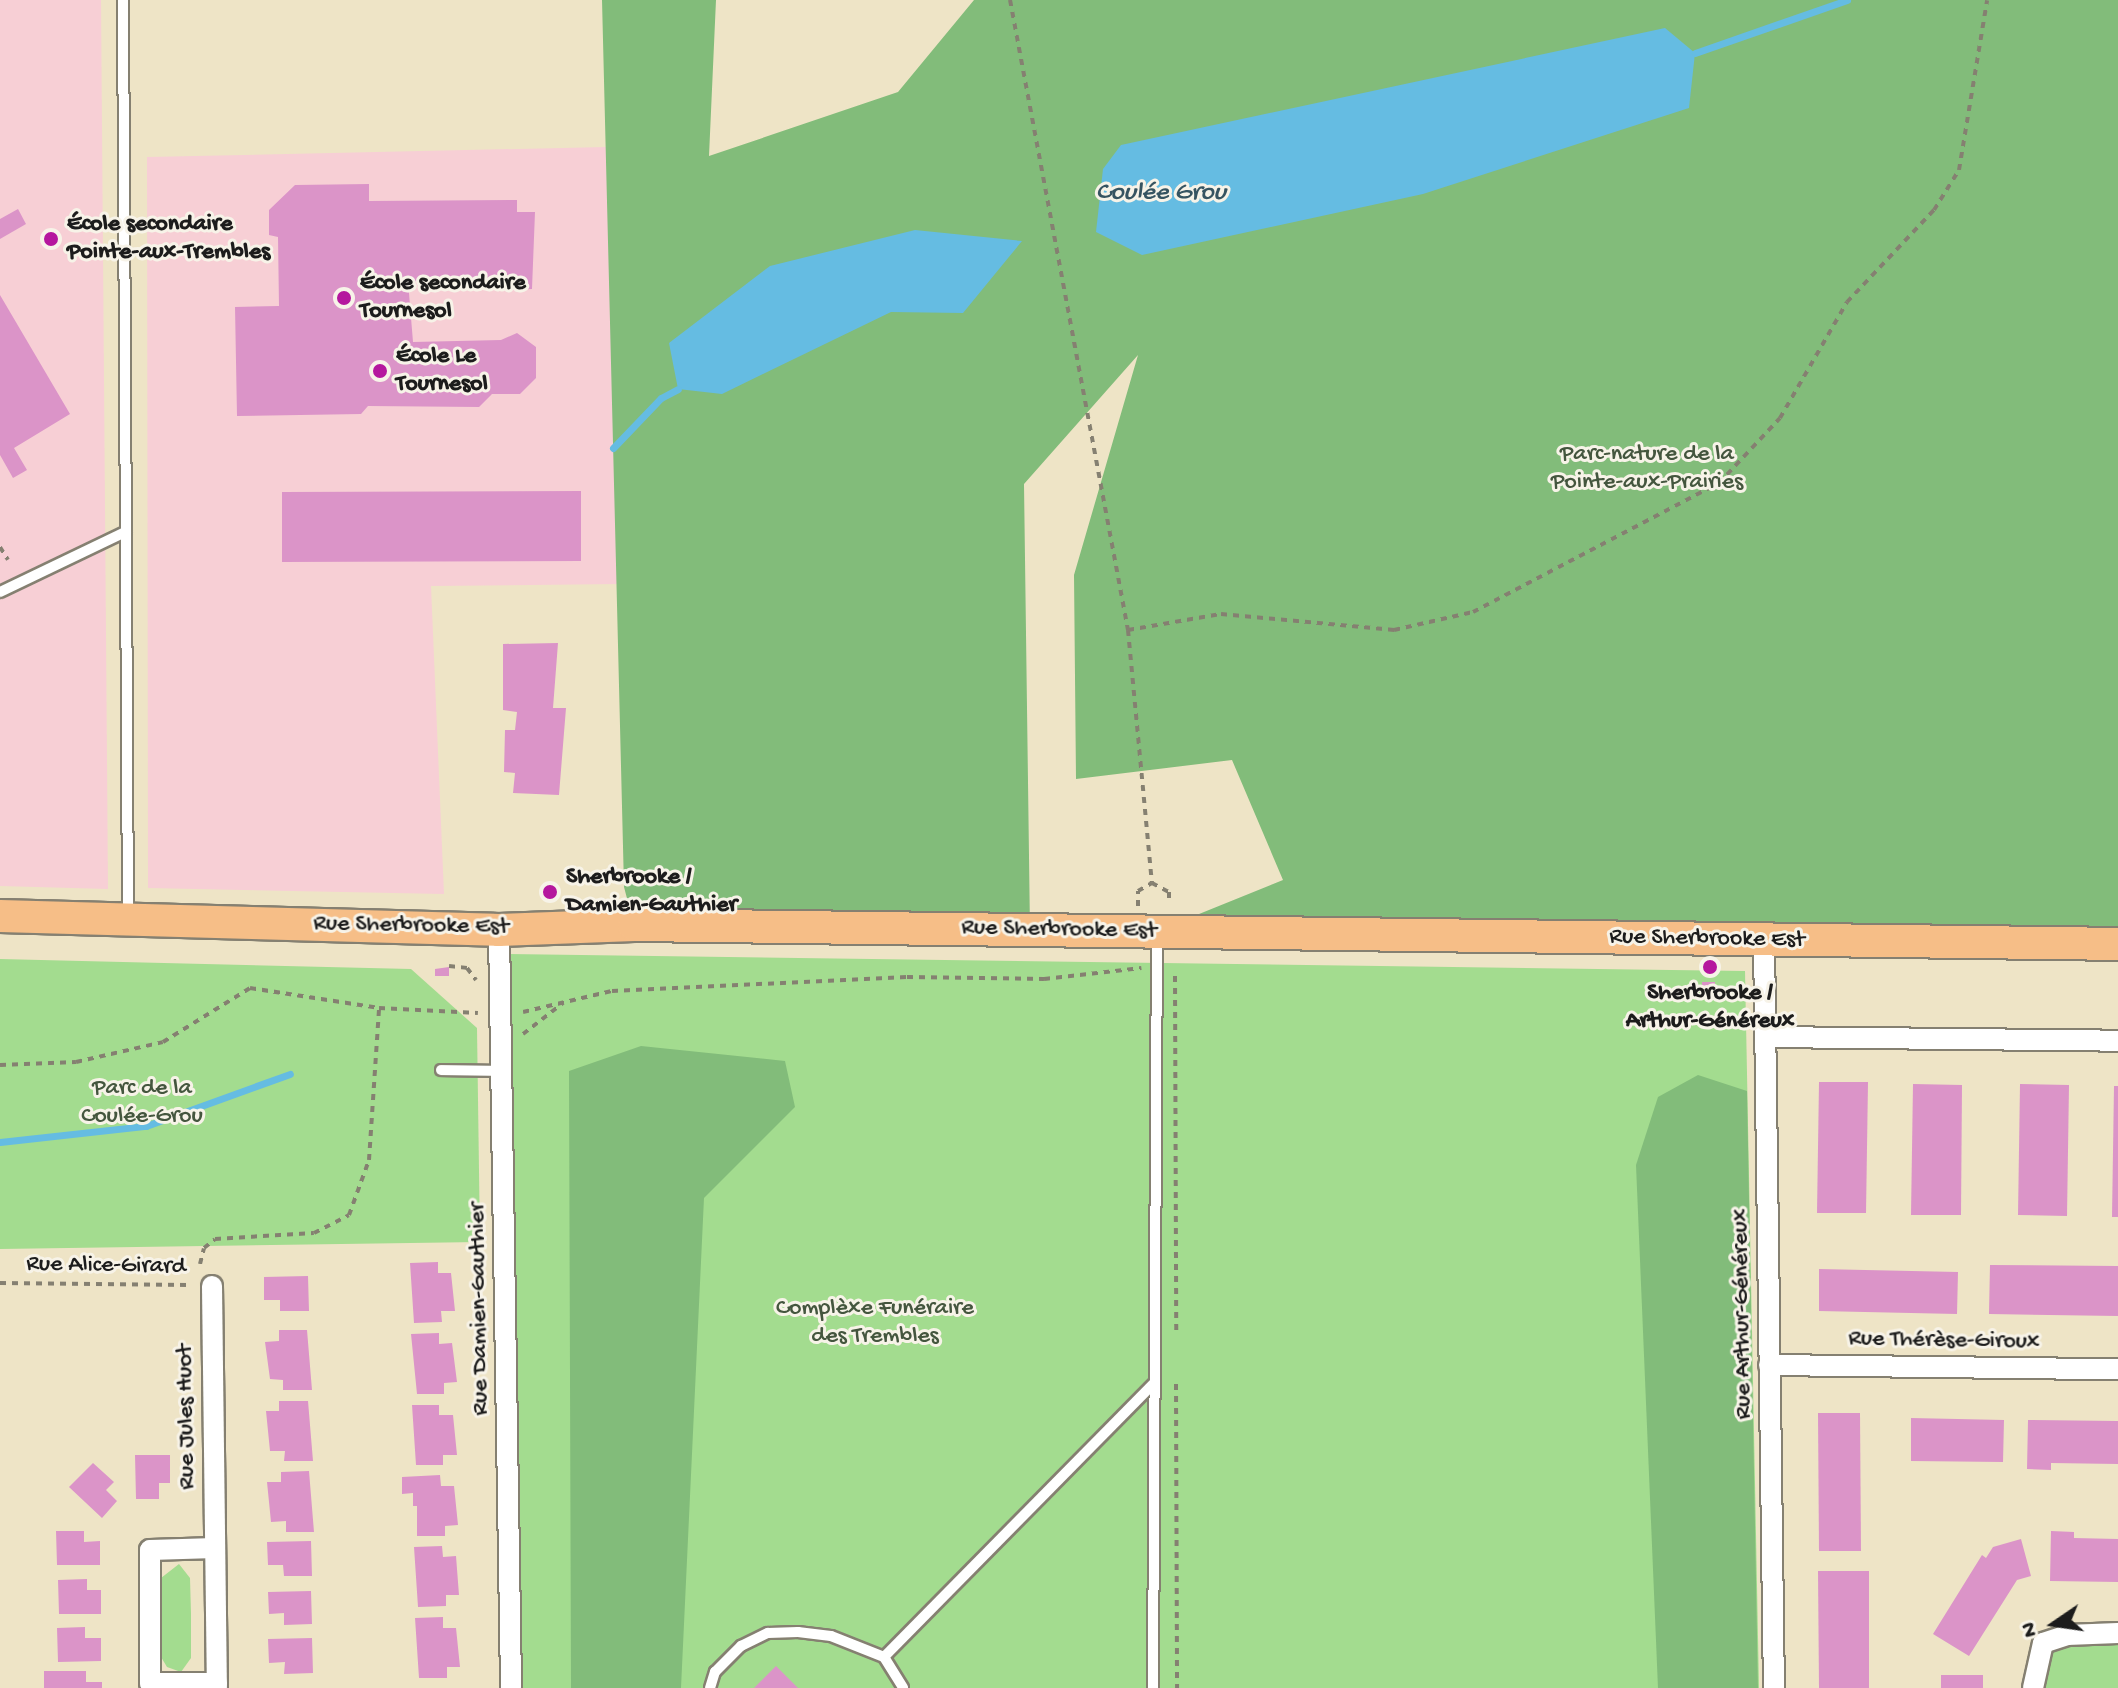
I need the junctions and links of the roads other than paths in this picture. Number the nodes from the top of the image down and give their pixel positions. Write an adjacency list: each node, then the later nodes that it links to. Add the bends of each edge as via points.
1 (123, 0): 2 (lane)
2 (125, 532): 3 (lane); 5 (lane)
3 (0, 592)
4 (0, 916): 5 (main road, Rue Sherbrooke Est)
5 (128, 918): 6 (main road, Rue Sherbrooke Est)
6 (499, 930): 7 (main road, Rue Sherbrooke Est, via 634,925); 13 (street, Rue Damien-Gauthier)
7 (1157, 931): 8 (main road, Rue Sherbrooke Est); 17 (lane)
8 (1764, 939): 9 (main road, Rue Sherbrooke Est); 10 (street, Rue Arthur-Généreux)
9 (2118, 944)
10 (1765, 1037): 11 (street); 15 (street, Rue Arthur-Généreux)
11 (2118, 1041)
12 (441, 1070): 13 (lane)
13 (502, 1071): 22 (street, Rue Damien-Gauthier)
14 (212, 1286): 18 (street, Rue Jules Huot)
15 (1769, 1365): 16 (street, Rue Thérèse-Giroux); 26 (street, Rue Arthur-Généreux)
16 (2118, 1369)
17 (1154, 1383): 20 (lane); 25 (lane)
18 (215, 1548): 21 (street, Rue Jules Huot); 21 (street, Rue Jules Huot, via 150,1550 150,1683)
19 (2118, 1633): 27 (street, via 2067,1635 2043,1643)
20 (884, 1657): 23 (lane, via 831,1636 768,1633 741,1646 715,1672); 24 (lane)
21 (217, 1686)
22 (511, 1688)
23 (710, 1688)
24 (903, 1688)
25 (1153, 1688)
26 (1774, 1688)
27 (2033, 1688)

